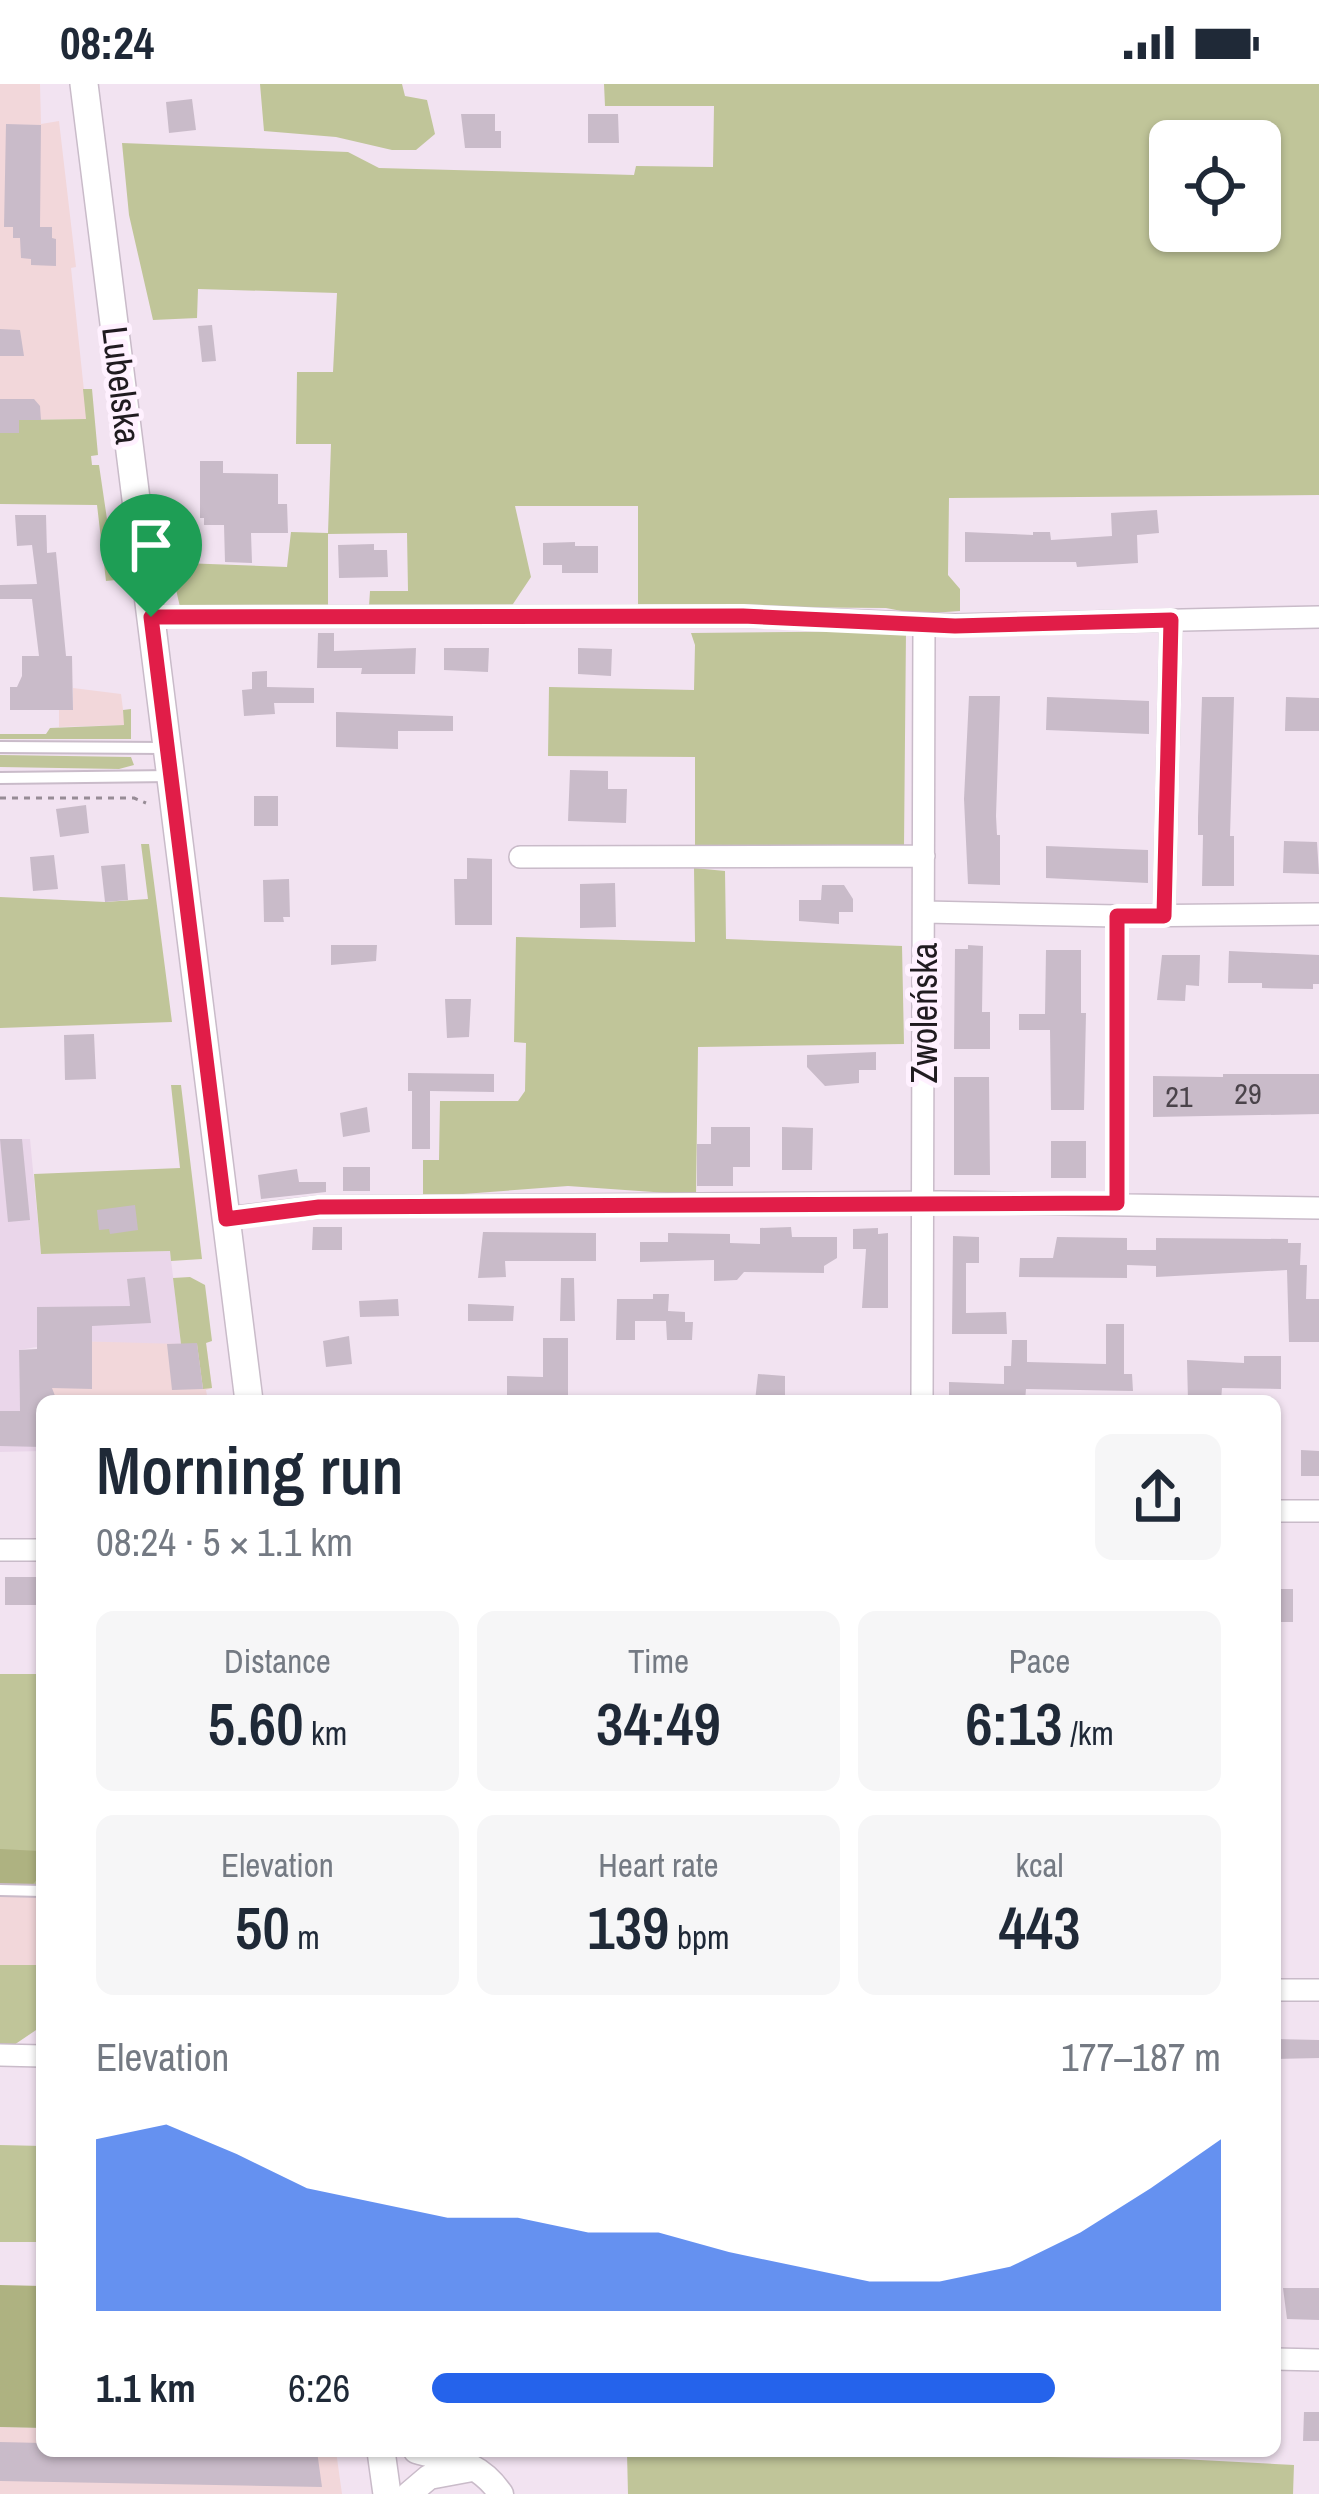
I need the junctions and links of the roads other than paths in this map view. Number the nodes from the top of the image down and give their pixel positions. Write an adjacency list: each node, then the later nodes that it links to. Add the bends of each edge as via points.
1 (84, 84): 2 (main road, Lubelska)
2 (151, 617): 5 (street, via 743,616); 7 (main road, Lubelska)
3 (1319, 617): 4 (street)
4 (1171, 620): 5 (street); 14 (street)
5 (924, 624): 10 (street, Zwoleńska)
6 (0, 747): 7 (lane)
7 (169, 762): 8 (lane); 18 (main road, Lubelska)
8 (0, 778)
9 (520, 856): 10 (street)
10 (924, 856): 11 (street, Zwoleńska)
11 (925, 912): 13 (street); 15 (street, Zwoleńska)
12 (1319, 914): 14 (street)
13 (1117, 916): 14 (street); 16 (street)
14 (1164, 916)
15 (923, 1202): 16 (street); 18 (street, via 319,1207); 20 (street, Zwoleńska)
16 (1117, 1203): 17 (street)
17 (1319, 1208)
18 (226, 1219): 19 (main road, Lubelska)
19 (248, 1395)
20 (922, 1395)
21 (1281, 1511): 22 (street)
22 (1319, 1511)
23 (0, 1550): 24 (street)
24 (36, 1550)
25 (0, 1890): 26 (lane)
26 (36, 1891)
27 (1281, 1990): 28 (street)
28 (1319, 1990)
29 (0, 2055): 30 (street)
30 (36, 2056)
31 (1281, 2359): 32 (street)
32 (1319, 2360)
33 (383, 2457): 36 (main road)
34 (454, 2457): 35 (street)
35 (472, 2469): 37 (street, via 434,2475); 38 (street)
36 (387, 2494)
37 (409, 2494)
38 (501, 2494)

